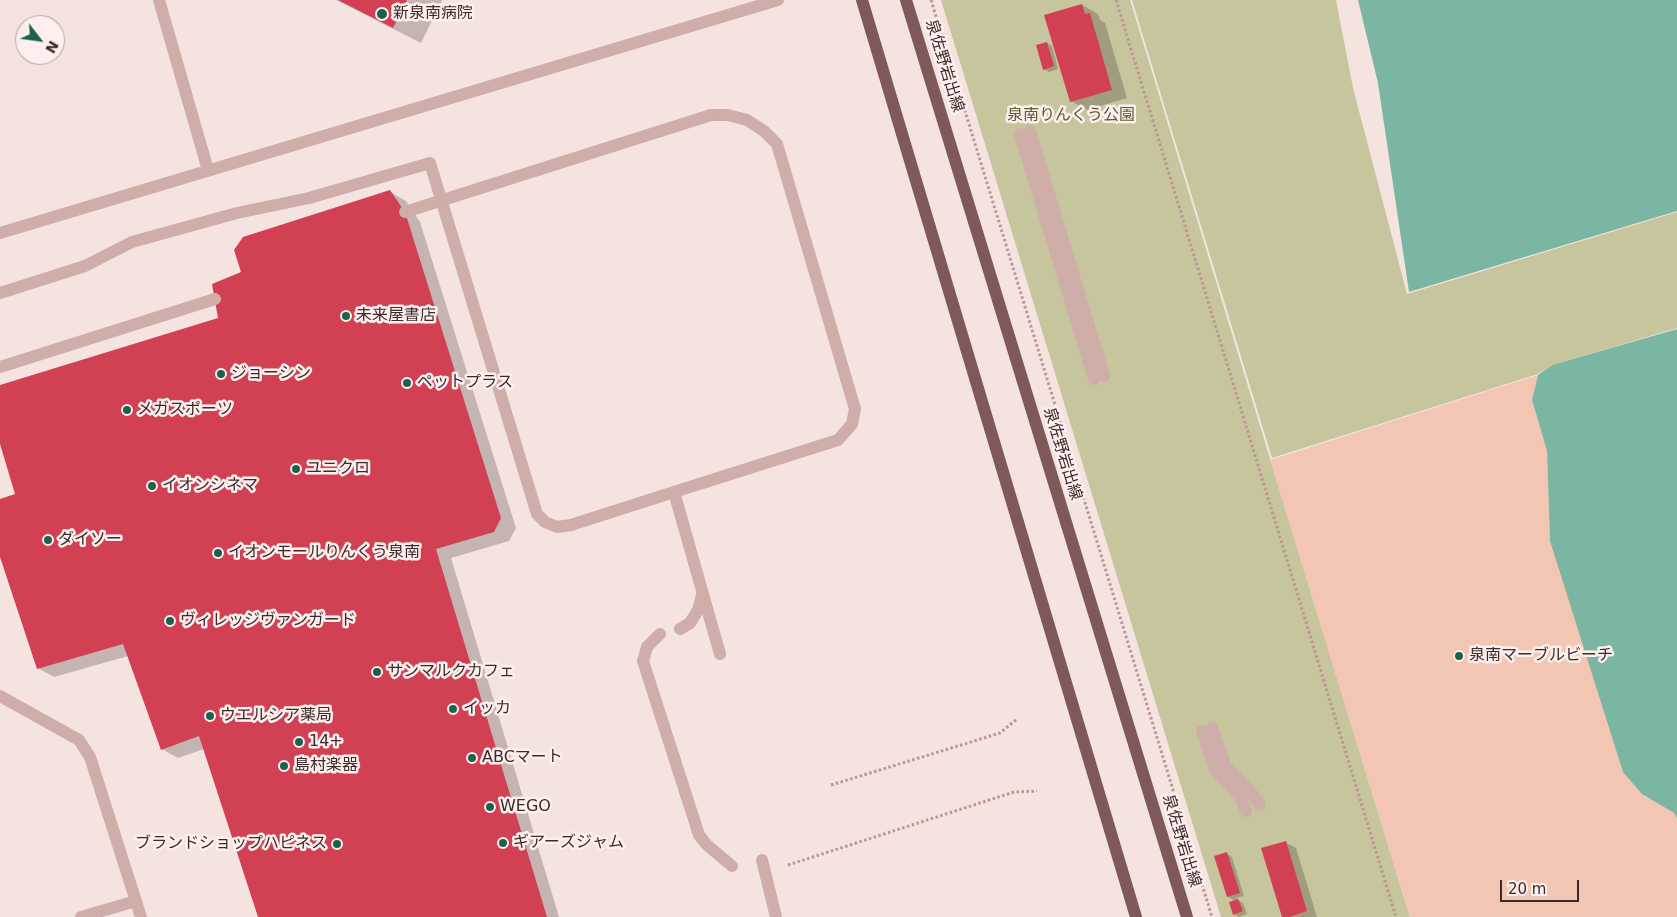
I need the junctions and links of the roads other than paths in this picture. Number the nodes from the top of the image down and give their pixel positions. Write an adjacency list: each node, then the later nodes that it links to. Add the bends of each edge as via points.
1 (159, 0): 6 (street)
2 (778, 0): 6 (street)
3 (862, 0): 27 (main road)
4 (906, 0): 28 (main road, 泉佐野岩出線)
5 (1025, 133): 12 (street)
6 (208, 170): 8 (street)
7 (405, 212): 13 (street, bridge, via 711,115 747,120 777,144 855,409 852,424 838,440)
8 (0, 233)
9 (0, 293): 13 (street, via 84,266 132,242 238,213 309,198 430,163 537,514 545,522 558,527 571,525)
10 (215, 299): 11 (street)
11 (0, 367)
12 (1099, 377)
13 (674, 492): 14 (street)
14 (703, 592): 15 (street, via 690,623); 17 (street)
15 (680, 629)
16 (660, 634): 22 (street, via 647,647 643,661 699,835)
17 (720, 654)
18 (0, 696): 23 (street, via 79,740 90,756)
19 (1260, 805): 20 (street, via 1253,793 1226,767 1207,729 1216,771 1241,798)
20 (1246, 811)
21 (762, 860): 26 (street)
22 (732, 866)
23 (136, 901): 24 (street); 25 (street)
24 (81, 917)
25 (141, 917)
26 (776, 917)
27 (1136, 917)
28 (1187, 917)

